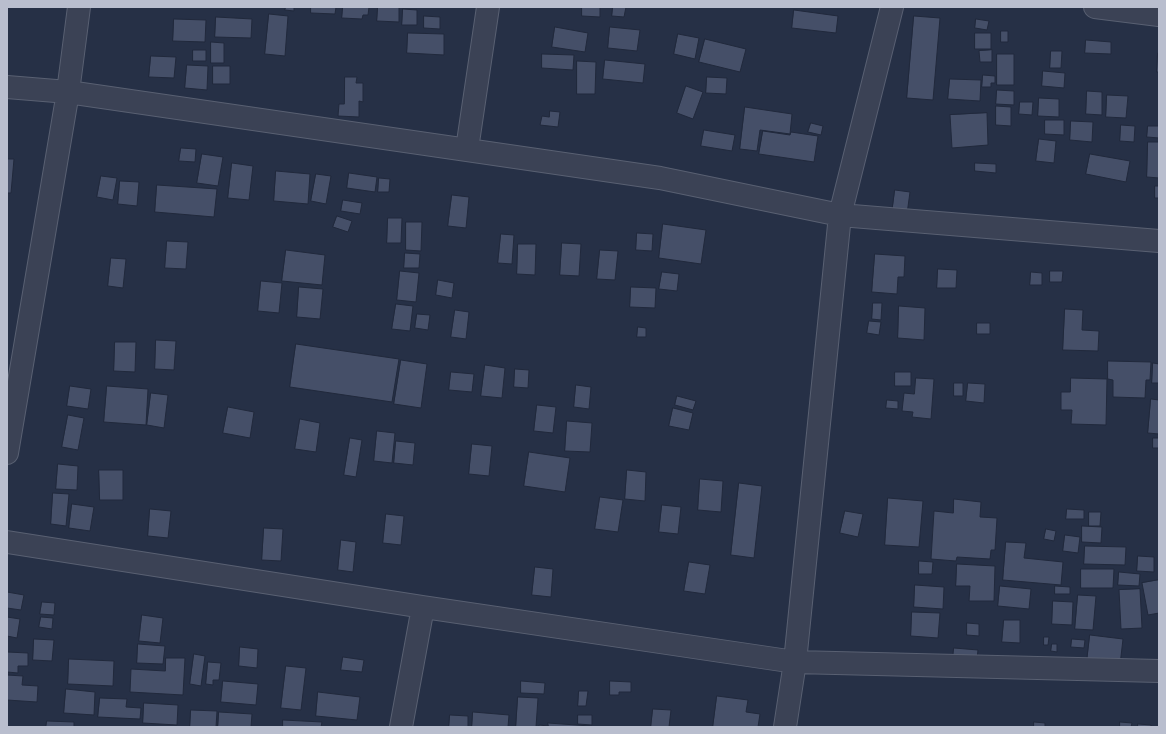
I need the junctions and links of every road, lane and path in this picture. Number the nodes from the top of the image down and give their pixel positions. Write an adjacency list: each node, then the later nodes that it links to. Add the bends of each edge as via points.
1 (79, 7): 7 (street)
2 (488, 7): 8 (street)
3 (892, 7): 9 (street)
4 (1096, 7): 5 (street)
5 (1159, 15)
6 (7, 87): 7 (street)
7 (68, 92): 8 (street); 11 (street)
8 (467, 149): 9 (street, via 660,178)
9 (840, 215): 10 (street); 14 (street)
10 (1159, 241)
11 (7, 453)
12 (7, 542): 13 (street)
13 (423, 607): 14 (street); 16 (street)
14 (795, 662): 15 (street); 17 (street)
15 (1159, 671)
16 (401, 727)
17 (785, 727)

